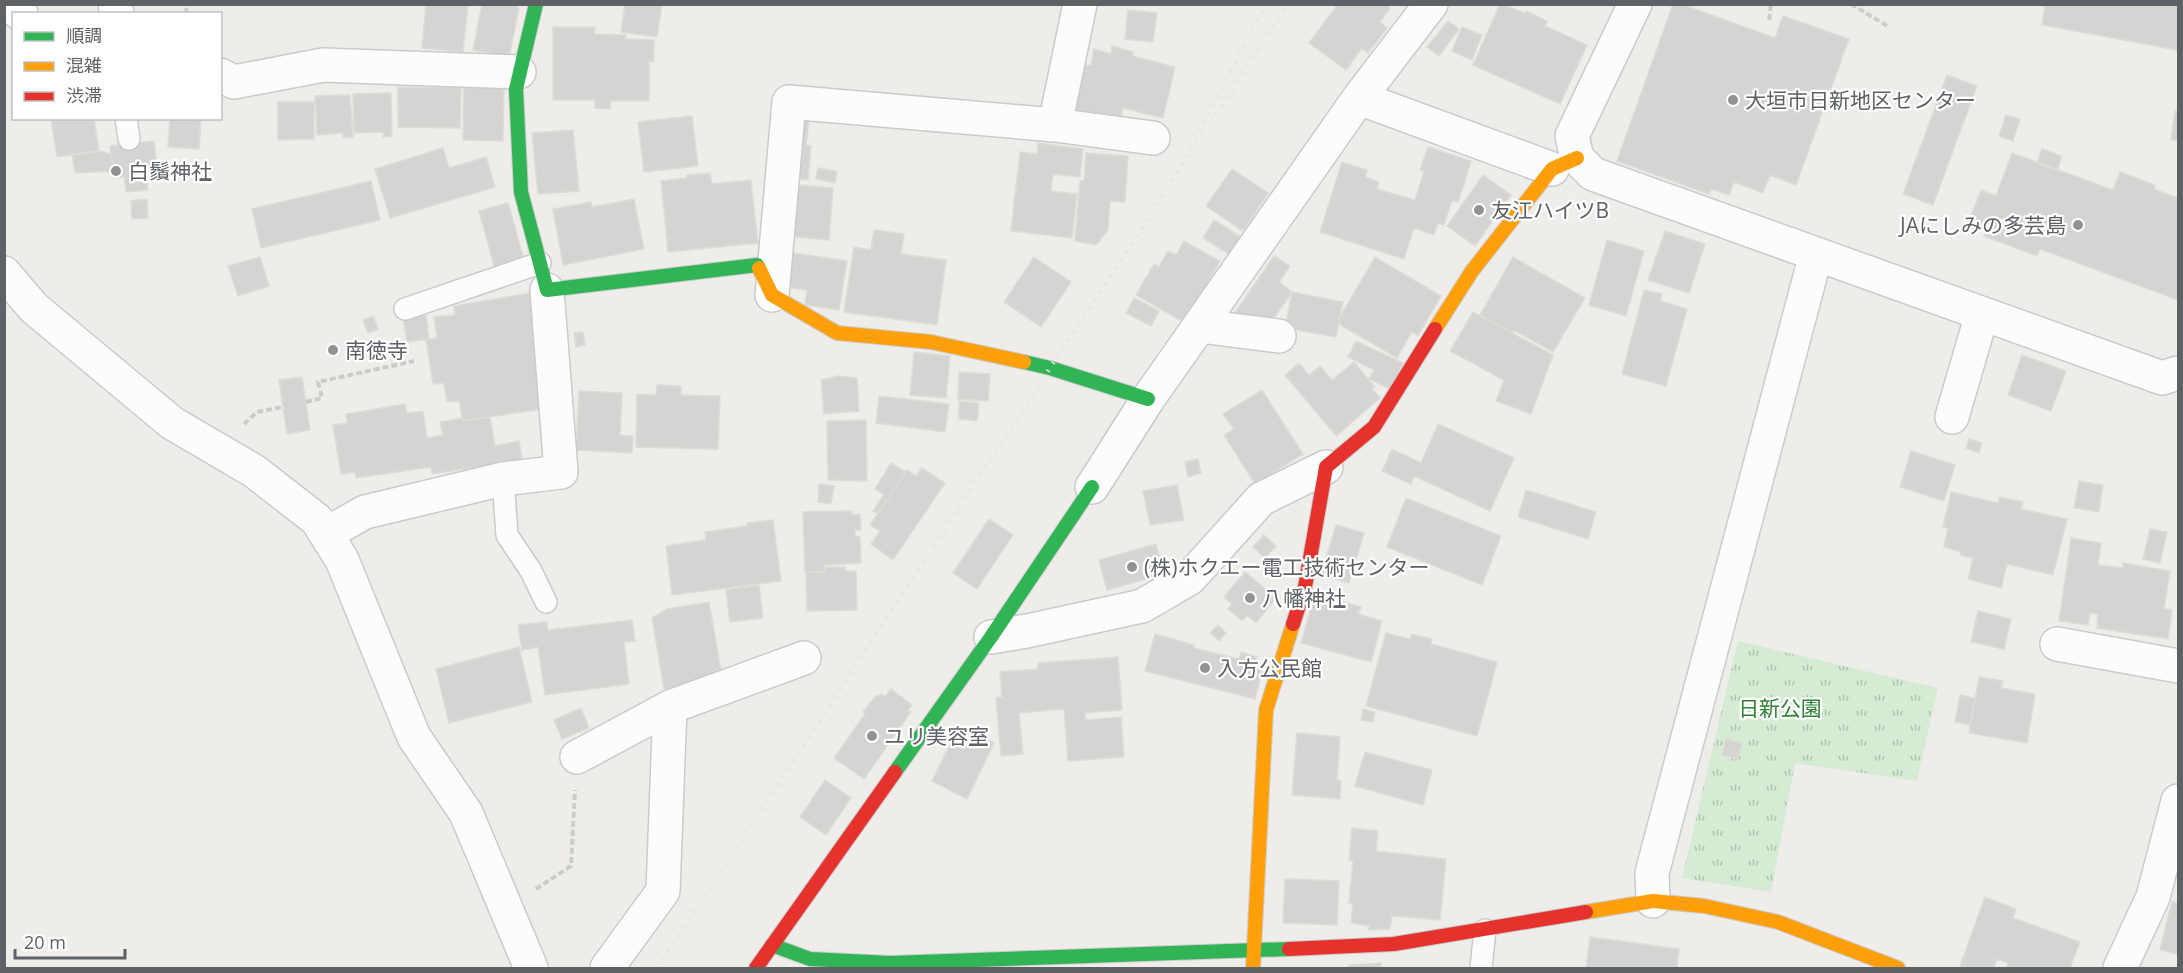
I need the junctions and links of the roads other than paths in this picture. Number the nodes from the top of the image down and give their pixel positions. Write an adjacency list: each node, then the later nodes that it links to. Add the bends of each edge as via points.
1 (536, 4): 5 (street)
2 (1080, 4): 8 (street)
3 (1431, 4): 7 (street)
4 (1635, 4): 10 (street, via 1572,136)
5 (519, 72): 6 (street, via 323,65 234,82); 13 (street, via 516,89 521,192)
6 (222, 76)
7 (1359, 98): 10 (street); 17 (street)
8 (1055, 124): 9 (street); 14 (street, via 789,102)
9 (1153, 138)
10 (1565, 164): 11 (street); 22 (street, via 1472,271 1374,427)
11 (1816, 254): 16 (street); 34 (street, via 1652,873)
12 (4, 273): 25 (street, via 34,308 172,423 254,471 317,520)
13 (544, 276): 14 (street, via 757,265); 15 (lane); 23 (street, via 561,472)
14 (771, 295): 20 (street, via 837,333 931,342 1050,368)
15 (405, 309)
16 (1982, 314): 19 (street, via 2162,378); 21 (street)
17 (1200, 326): 18 (street); 20 (street)
18 (1279, 336)
19 (2178, 373)
20 (1148, 399): 24 (street)
21 (1952, 417)
22 (1326, 467): 27 (street, via 1261,499 1190,578 1142,606); 37 (street, via 1305,587 1266,710)
23 (503, 479): 25 (street, via 365,512); 26 (lane, via 507,535)
24 (1092, 487): 27 (street)
25 (326, 534): 38 (street, via 342,560 414,737 466,813)
26 (546, 602)
27 (991, 637): 36 (street)
28 (2057, 644): 30 (street)
29 (804, 658): 31 (street)
30 (2178, 666)
31 (670, 707): 32 (street); 39 (street, via 663,891)
32 (577, 757)
33 (2178, 801): 44 (street, via 2153,897)
34 (1653, 901): 35 (street); 43 (street, via 1704,906 1778,922)
35 (1485, 930): 37 (street, via 1394,944); 42 (lane)
36 (772, 945): 37 (street, via 810,959 890,963); 40 (street)
37 (1255, 951): 41 (street)
38 (531, 969)
39 (607, 969)
40 (756, 969)
41 (1253, 969)
42 (1481, 969)
43 (1898, 969)
44 (2120, 969)

